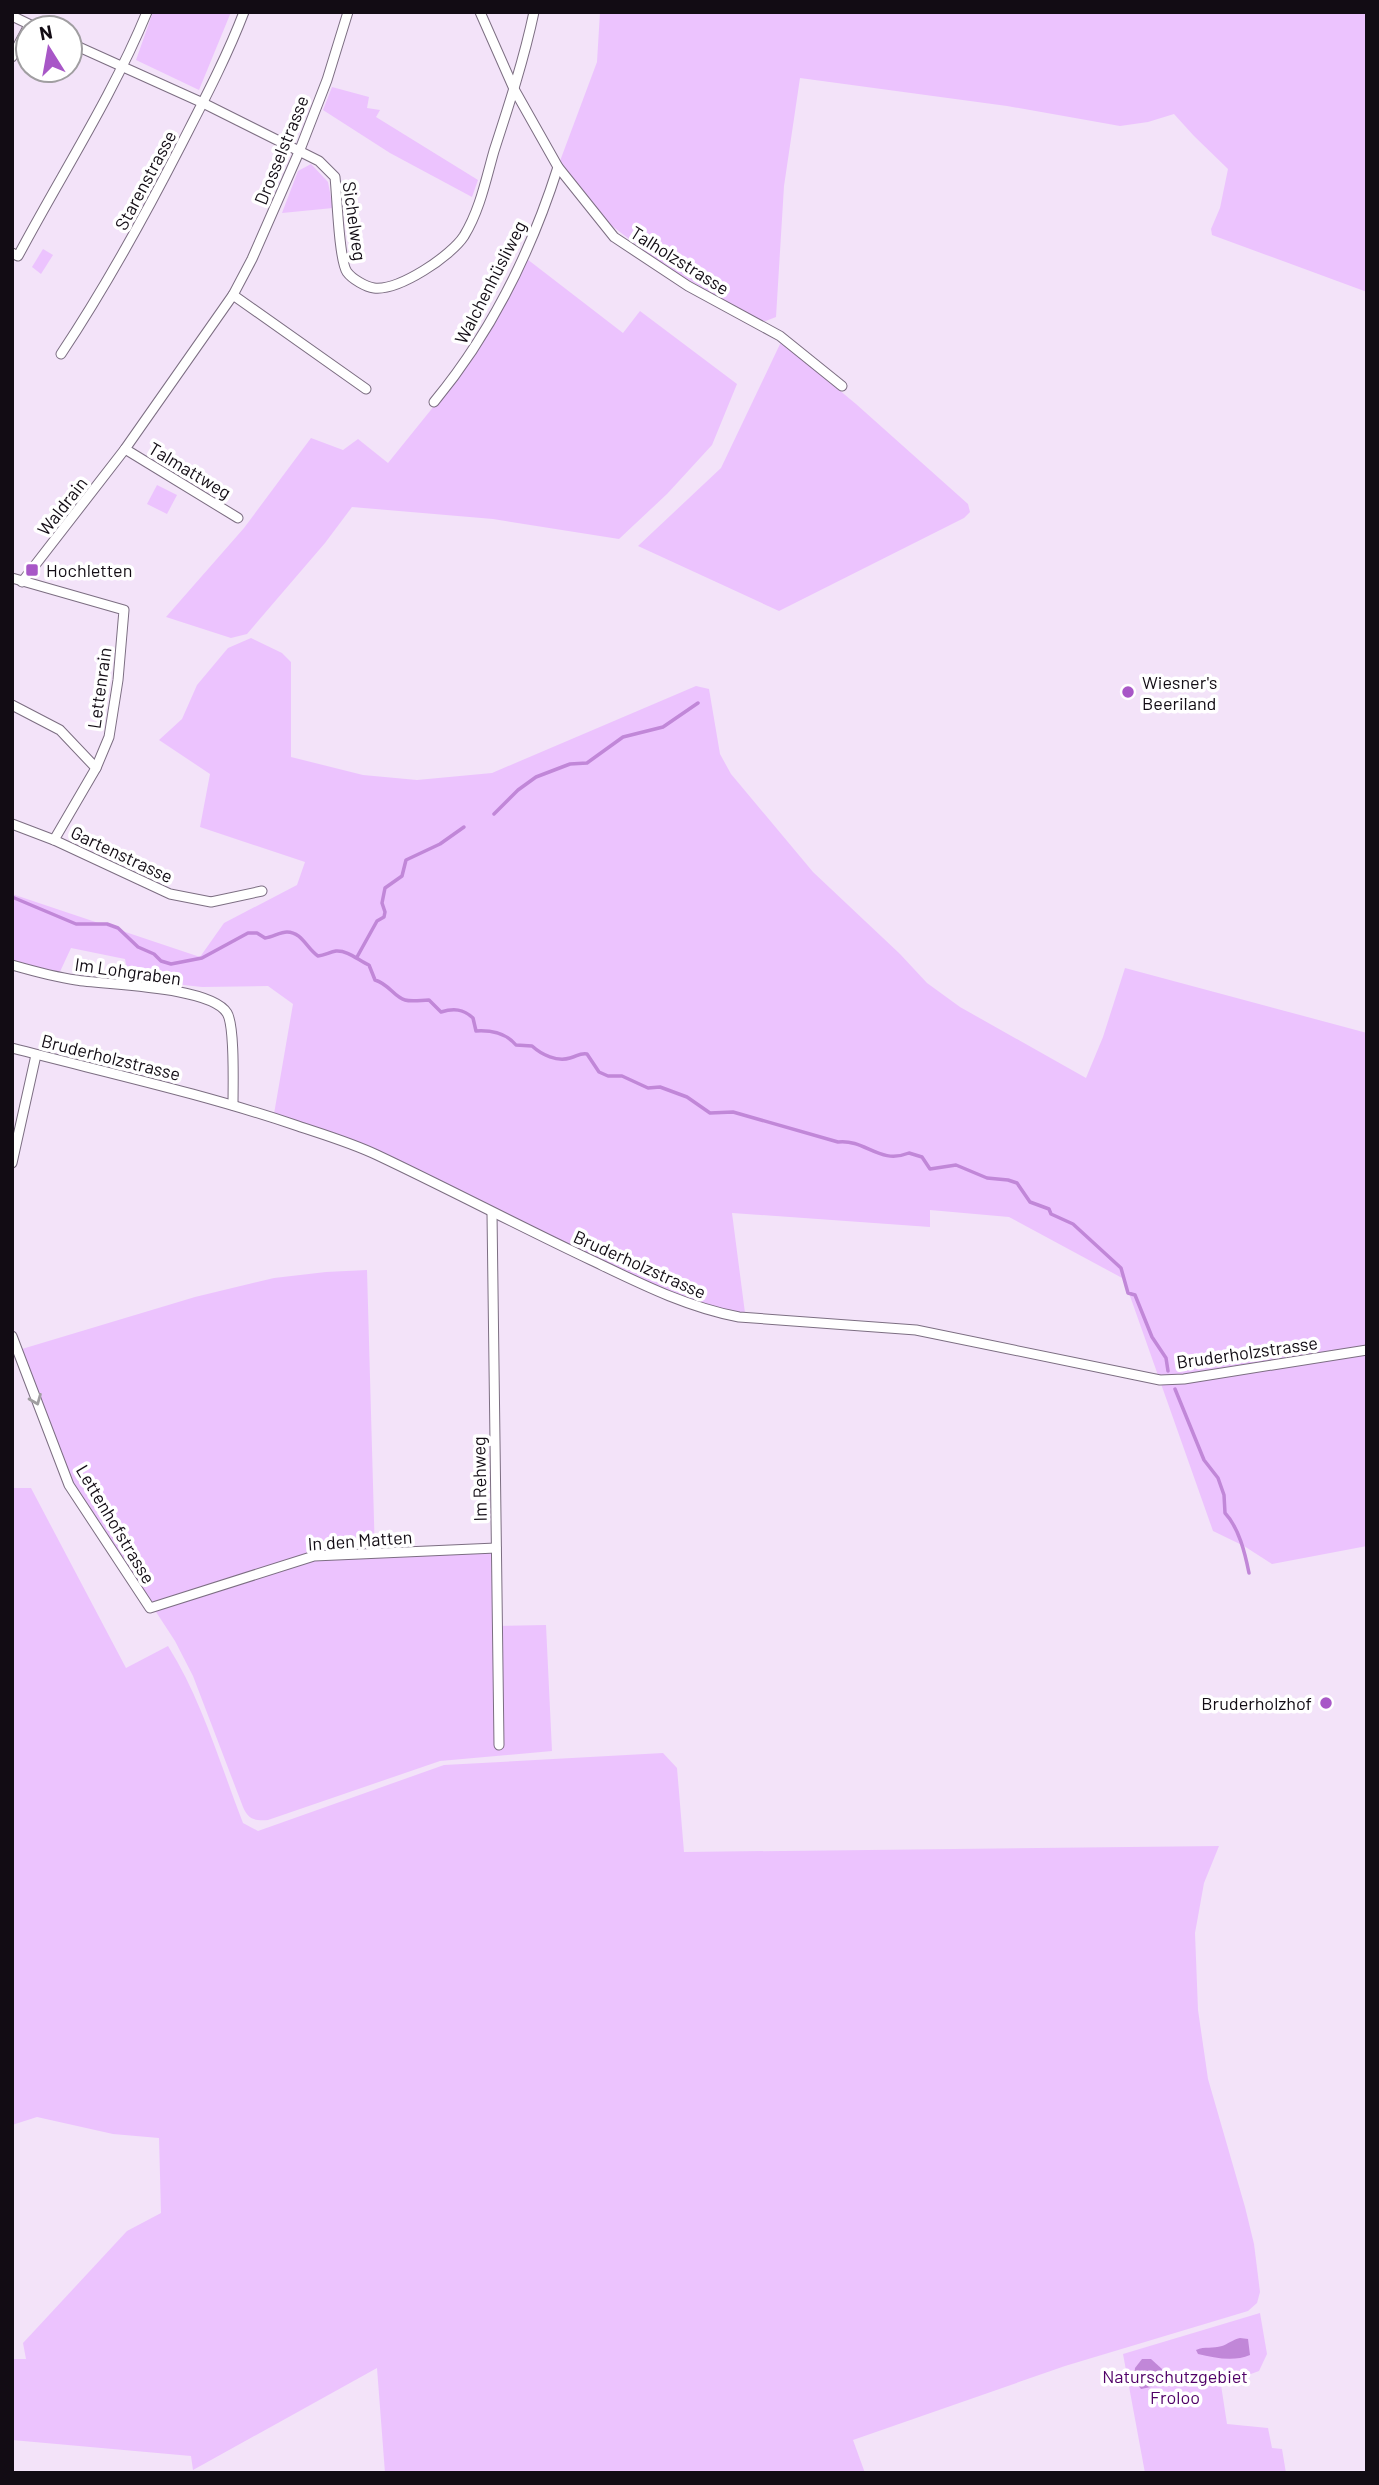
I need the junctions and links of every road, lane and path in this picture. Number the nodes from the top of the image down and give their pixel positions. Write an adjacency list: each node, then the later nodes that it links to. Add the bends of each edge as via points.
1 (147, 12): 7 (street)
2 (244, 12): 9 (street, Starenstrasse)
3 (348, 12): 10 (street, Drosselstrasse)
4 (480, 12): 8 (street, Talholzstrasse)
5 (534, 12): 8 (street)
6 (84, 49): 7 (street, Sichelweg)
7 (122, 65): 9 (street, Sichelweg); 12 (street, via 18,256)
8 (513, 89): 10 (street, Sichelweg, via 478,205 463,237 413,277 388,286 373,288 347,271 335,177); 11 (street, Talholzstrasse)
9 (203, 103): 10 (street, Sichelweg); 14 (street, Starenstrasse, via 137,230)
10 (299, 152): 13 (street, Drosselstrasse)
11 (558, 167): 15 (street, Talholzstrasse, via 614,237 688,286 780,336); 17 (street, Walchenhüsliweg, via 520,265 482,338)
12 (12, 253)
13 (233, 295): 16 (street); 18 (street, Drosselstrasse)
14 (61, 354)
15 (842, 386)
16 (366, 389)
17 (434, 402)
18 (125, 449): 19 (street, Talmattweg); 21 (street, Waldrain)
19 (239, 518)
20 (12, 578): 21 (street)
21 (22, 582): 23 (street, Lettenrain, via 124,610 109,737)
22 (12, 705): 23 (street, via 61,730)
23 (96, 768): 25 (street, Lettenrain)
24 (12, 824): 25 (street, Gartenstrasse)
25 (54, 840): 26 (street, Gartenstrasse, via 170,894 211,902)
26 (262, 891)
27 (12, 965): 30 (street, Im Lohgraben, via 214,1002 227,1012 230,1025)
28 (12, 1048): 29 (street, Bruderholzstrasse)
29 (36, 1055): 30 (street, Bruderholzstrasse); 31 (street)
30 (233, 1105): 32 (street, Bruderholzstrasse, via 376,1155)
31 (12, 1163)
32 (492, 1213): 34 (street, Bruderholzstrasse, via 659,1292 738,1317 916,1330 1160,1380); 35 (street, Im Rehweg)
33 (12, 1336): 36 (street, Lettenhofstrasse, one-way to 36, via 69,1485)
34 (1367, 1350)
35 (496, 1548): 36 (street, In den Matten, via 314,1556); 37 (street, Im Rehweg)
36 (150, 1608)
37 (499, 1745)

